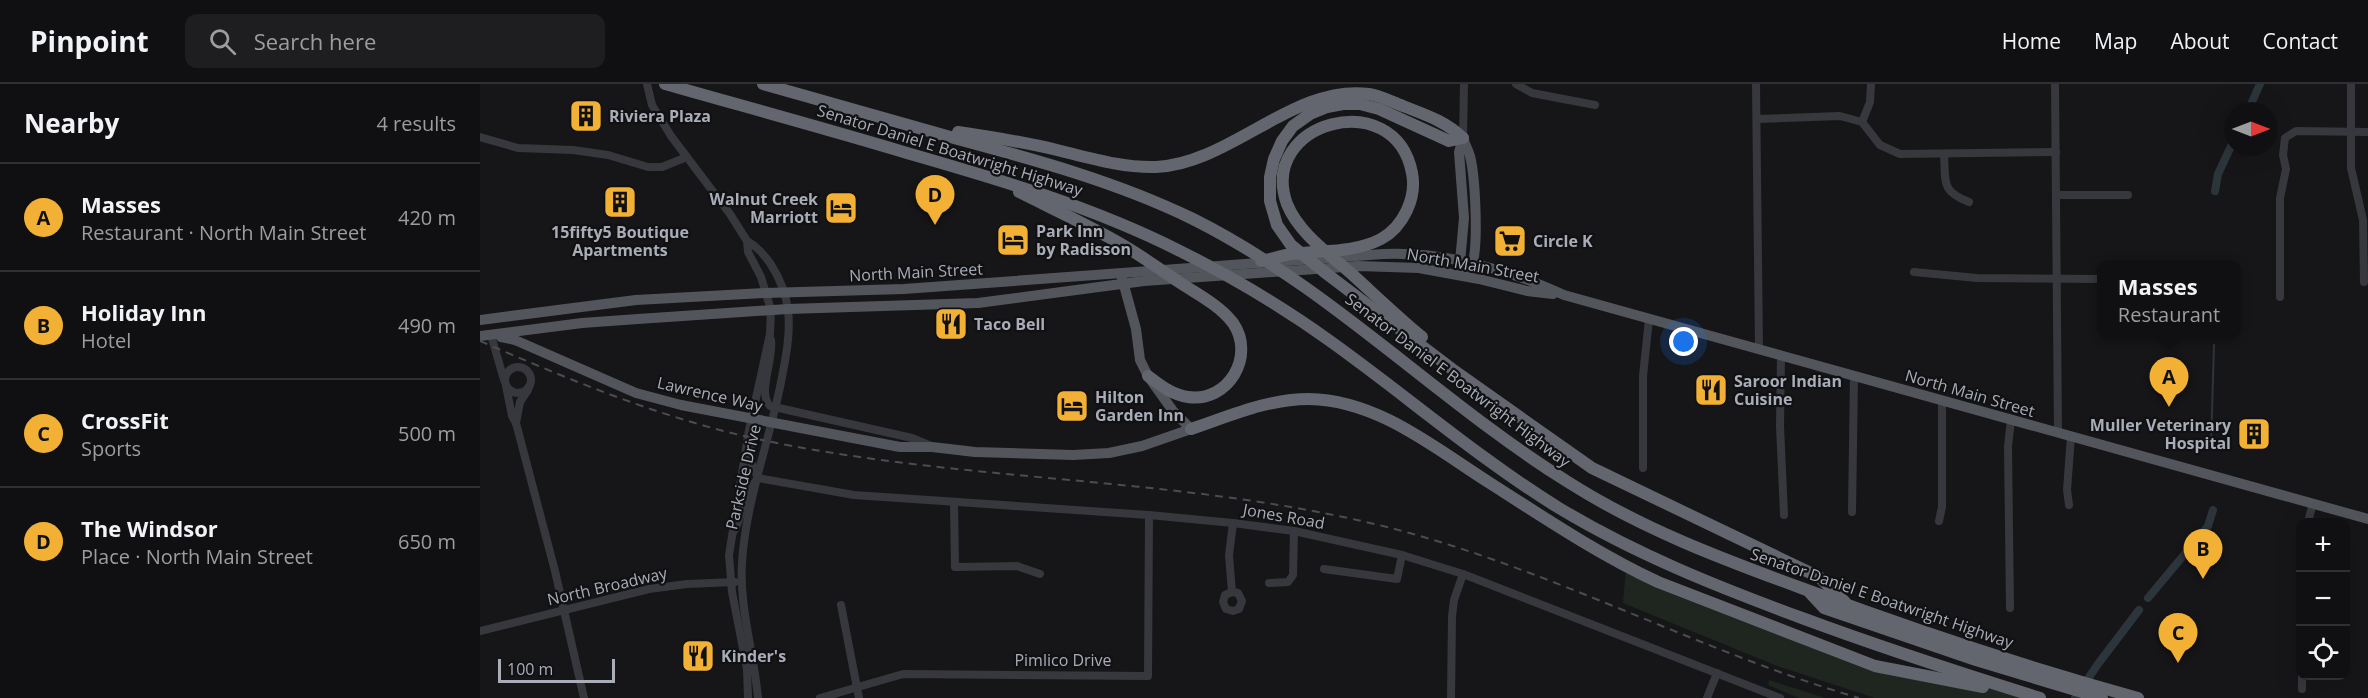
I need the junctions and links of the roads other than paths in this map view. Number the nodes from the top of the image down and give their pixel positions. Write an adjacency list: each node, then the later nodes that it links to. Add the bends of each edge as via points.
1 (647, 84): 20 (street, Parkside Drive, via 652,105)
2 (665, 84): 21 (highway, Senator Daniel E Boatwright Highway)
3 (763, 84): 13 (highway, Senator Daniel E Boatwright Highway)
4 (1464, 84): 17 (street)
5 (1516, 84): 10 (street, via 1532,93)
6 (1756, 84): 11 (street)
7 (1870, 84): 12 (street, via 1870,102)
8 (2055, 84): 18 (street)
9 (2351, 84): 14 (street)
10 (1595, 105)
11 (1757, 118): 12 (street, via 1840,116); 49 (street)
12 (1862, 122): 19 (street, via 1880,146 1900,154)
13 (910, 125): 17 (highway, via 1007,139 1126,166 1158,167 1183,163 1210,152 1309,102 1347,93 1369,94 1432,117); 86 (highway, Senator Daniel E Boatwright Highway, via 1101,180 1196,221 1293,278 1508,442 1586,494 1676,541)
14 (2351, 132): 15 (street); 35 (street, via 2351,168 2363,220); 40 (street, via 2296,131 2284,138)
15 (2368, 132)
16 (480, 137): 20 (street, via 518,148 608,155 648,167 662,167)
17 (1463, 138): 27 (main road, via 1459,152 1464,218); 29 (main road, via 1471,169 1476,244); 51 (highway, via 1449,141 1360,104 1327,106 1293,126 1282,141 1270,177 1270,201 1277,225 1291,245)
18 (2056, 153): 19 (street); 22 (street)
19 (1944, 154): 24 (street, via 1949,192)
20 (687, 157): 25 (street, Parkside Drive)
21 (989, 176): 52 (highway, via 1122,244 1219,308 1233,323 1240,339 1241,357 1235,374 1215,393 1188,397 1170,392); 106 (highway, Senator Daniel E Boatwright Highway, via 1126,226 1248,288 1328,339 1520,483 1640,552 1794,615)
22 (2056, 195): 23 (street); 33 (street)
23 (2128, 195)
24 (1969, 202)
25 (747, 242): 37 (street, Parkside Drive, via 757,246); 38 (street, Parkside Drive)
26 (1359, 252): 27 (main road, North Main Street, via 1408,253); 28 (highway, via 1290,254); 51 (highway, via 1399,223 1409,204 1411,164 1388,131 1359,120 1338,120 1301,139 1288,158 1283,180 1287,203 1302,229)
27 (1460, 262): 29 (main road, North Main Street); 32 (main road)
28 (1256, 263): 30 (main road, North Main Street)
29 (1473, 265): 32 (main road); 39 (main road, North Main Street, via 1529,279)
30 (1126, 272): 36 (main road); 37 (main road, North Main Street, via 904,289)
31 (1914, 272): 33 (street)
32 (1466, 277): 36 (main road, North Main Street, via 1419,268 1377,266); 39 (main road, North Main Street)
33 (2057, 279): 34 (street); 62 (street)
34 (2097, 279)
35 (2364, 282)
36 (1124, 284): 41 (main road, North Main Street, via 978,303); 52 (main road, via 1140,360)
37 (784, 292): 38 (main road, North Main Street); 41 (street, Parkside Drive)
38 (766, 293): 42 (street, Parkside Drive); 44 (main road, North Main Street, via 636,300)
39 (1564, 295): 45 (main road, North Main Street)
40 (2280, 297)
41 (788, 309): 42 (main road, North Main Street); 57 (street, Parkside Drive, via 786,359)
42 (771, 310): 47 (street, Parkside Drive); 48 (main road, North Main Street, via 582,323)
43 (480, 314): 44 (main road)
44 (506, 316): 46 (main road, North Main Street)
45 (1648, 319): 49 (main road, North Main Street); 65 (street, via 1643,376)
46 (480, 320)
47 (770, 334): 57 (street, via 773,351 765,392 766,402); 61 (street, Parkside Drive)
48 (485, 335): 54 (street); 64 (main road, Lawrence Way, via 515,340 636,393 681,405 900,447)
49 (1759, 350): 50 (main road, North Main Street)
50 (1781, 356): 53 (main road, North Main Street); 72 (street)
51 (1456, 372): 89 (highway, via 1592,468 1819,577)
52 (1148, 376): 60 (main road)
53 (1854, 376): 56 (main road, North Main Street); 70 (street)
54 (505, 384): 55 (street, via 517,394); 55 (street, via 511,368 524,368 531,377); 59 (street)
55 (529, 388): 59 (street, via 520,402)
56 (1942, 400): 58 (main road, North Main Street); 75 (street)
57 (775, 407): 64 (street, Lawrence Way, via 912,438); 66 (street, Parkside Drive)
58 (2011, 420): 62 (main road, North Main Street); 90 (street)
59 (516, 423): 91 (street)
60 (1191, 429): 64 (main road, Lawrence Way, via 1109,453 995,453); 106 (highway, via 1266,403 1310,399 1365,410 1409,431 1607,555 1658,582 1875,666)
61 (749, 430): 66 (street, via 751,462); 78 (street, Parkside Drive)
62 (2058, 432): 63 (main road, North Main Street)
63 (2071, 436): 68 (main road, North Main Street); 69 (street)
64 (933, 447)
65 (1643, 468)
66 (758, 478): 67 (street, Jones Road, via 854,495); 78 (street, via 750,486 741,521); 84 (street, Parkside Drive, via 745,536)
67 (954, 503): 71 (street, Jones Road); 81 (street, via 955,567 1017,566)
68 (2313, 503): 73 (street); 74 (main road, North Main Street)
69 (2069, 505)
70 (1852, 512)
71 (1149, 515): 76 (street, Jones Road); 96 (street, Pimlico Drive, via 1148,676 903,674)
72 (1784, 515)
73 (2309, 518)
74 (2368, 519)
75 (1939, 521)
76 (1233, 523): 77 (street, Jones Road); 87 (street, via 1229,555)
77 (1294, 531): 79 (street, Jones Road); 85 (street, via 1293,575 1288,582)
78 (732, 536): 83 (street, Parkside Drive)
79 (1402, 555): 80 (street, via 1397,579); 82 (street, Jones Road)
80 (1324, 569)
81 (1040, 574)
82 (1463, 574): 93 (street, Jones Road); 103 (street, via 1452,616)
83 (731, 582): 84 (street, North Broadway); 91 (street, North Broadway, via 649,589); 99 (street, Parkside Drive, via 744,650)
84 (742, 582): 100 (street, Parkside Drive)
85 (1269, 583)
86 (1807, 590): 89 (highway, Senator Daniel E Boatwright Highway); 95 (highway, via 1824,608 1976,660)
87 (1232, 592)
88 (841, 605): 96 (street)
89 (1848, 606): 95 (highway, Senator Daniel E Boatwright Highway)
90 (2010, 608)
91 (564, 610): 92 (street, North Broadway); 98 (street)
92 (480, 631)
93 (1717, 673): 104 (street); 105 (street, Jones Road)
94 (2302, 680): 97 (street)
95 (2063, 682): 107 (highway); 108 (highway, Senator Daniel E Boatwright Highway)
96 (858, 688): 101 (street, Pimlico Drive); 102 (street)
97 (2301, 689)
98 (584, 698)
99 (748, 698)
100 (758, 698)
101 (820, 698)
102 (859, 698)
103 (1451, 698)
104 (1707, 698)
105 (1780, 698)
106 (2040, 698)
107 (2102, 698)
108 (2138, 698)

